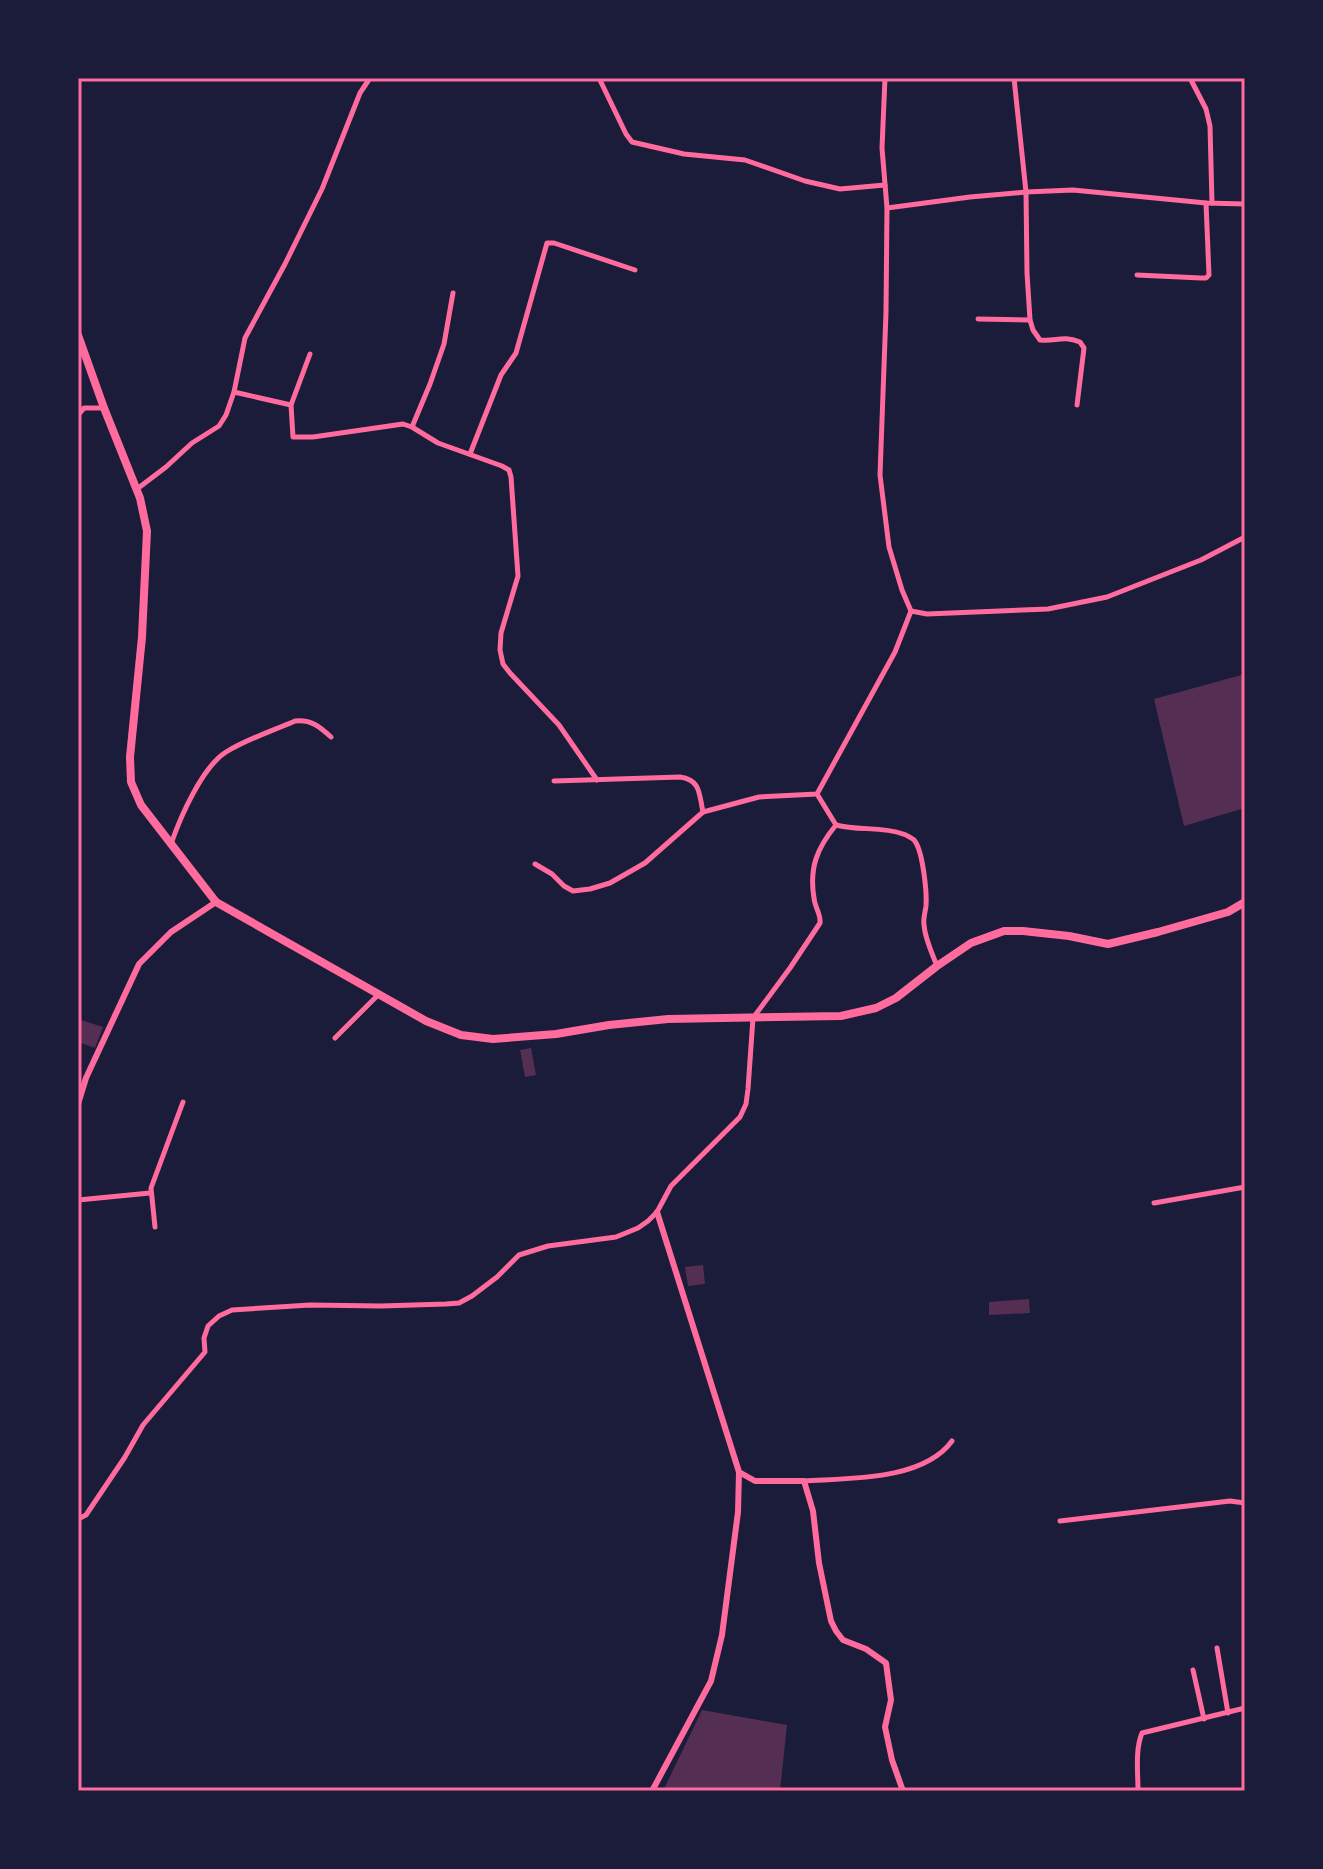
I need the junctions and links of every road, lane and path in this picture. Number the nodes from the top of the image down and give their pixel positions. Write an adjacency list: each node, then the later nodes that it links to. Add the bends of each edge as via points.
1 (370, 78): 20 (street, via 316,202 245,338)
2 (396, 78): 3 (street)
3 (404, 78)
4 (599, 78): 8 (street, via 632,142 745,160 845,190)
5 (885, 78): 8 (street)
6 (1014, 78): 9 (street)
7 (1190, 78): 10 (street, via 1210,126)
8 (885, 185): 12 (street)
9 (1026, 192): 10 (street, via 1073,190); 12 (street); 17 (street)
10 (1209, 203): 11 (street); 14 (street, via 1209,275)
11 (1245, 204)
12 (887, 208): 29 (street, via 880,475 889,547)
13 (635, 270): 26 (street, via 547,243 516,353 501,375)
14 (1137, 275)
15 (453, 293): 25 (street, via 444,344)
16 (978, 319): 17 (street)
17 (1030, 320): 22 (street, via 1040,340 1061,337 1084,348)
18 (78, 335): 23 (highway)
19 (310, 354): 21 (street)
20 (234, 392): 21 (street); 27 (street, via 219,426)
21 (291, 405): 25 (street, via 293,437)
22 (1077, 405)
23 (104, 408): 24 (street, via 84,408); 27 (highway)
24 (78, 415)
25 (412, 427): 26 (street)
26 (470, 454): 31 (street, via 502,466 511,477 518,576 501,633 500,657 559,725)
27 (137, 489): 36 (highway, via 147,531 131,782)
28 (1245, 537): 29 (street, via 1107,597 1048,609)
29 (911, 611): 33 (street, via 895,652)
30 (331, 737): 36 (street, via 317,725 295,721 224,753 211,765)
31 (597, 780): 32 (street); 34 (street, via 691,778)
32 (554, 781)
33 (817, 794): 34 (street, via 759,797); 35 (street)
34 (703, 812): 37 (street, via 645,863 610,883 573,891)
35 (836, 825): 40 (street, via 905,834 915,841 926,904 925,936); 42 (street, via 814,864 813,895 820,923)
36 (170, 845): 38 (highway)
37 (535, 864)
38 (216, 902): 41 (highway); 45 (street, via 171,932 139,964)
39 (1245, 902): 40 (highway, via 1228,912 1108,944 1004,931 971,943)
40 (937, 966): 42 (highway, via 876,1008 841,1016)
41 (379, 994): 42 (highway, via 461,1035 493,1039 668,1019); 43 (street)
42 (753, 1018): 50 (street, via 748,1089 740,1117 671,1186)
43 (335, 1038)
44 (183, 1102): 47 (street)
45 (78, 1104)
46 (1245, 1187): 49 (street)
47 (150, 1193): 48 (street); 51 (street)
48 (78, 1200)
49 (1154, 1203)
50 (657, 1212): 53 (street); 56 (street, via 616,1237 519,1255 459,1303 310,1305 232,1310 219,1316 208,1326 205,1352 143,1425 86,1515)
51 (155, 1227)
52 (952, 1441): 54 (street, via 921,1466)
53 (739, 1472): 54 (street, via 755,1481); 65 (street, via 722,1635 711,1681)
54 (804, 1481): 66 (street, via 831,1621 843,1640 886,1663 891,1700 885,1727)
55 (1245, 1503): 57 (street)
56 (78, 1519)
57 (1060, 1521)
58 (1217, 1648): 61 (street)
59 (1193, 1670): 62 (street)
60 (1245, 1708): 61 (street)
61 (1228, 1713): 62 (street)
62 (1204, 1719): 67 (street, via 1142,1733)
63 (596, 1791): 64 (street)
64 (612, 1791)
65 (652, 1791)
66 (903, 1791)
67 (1138, 1791)

